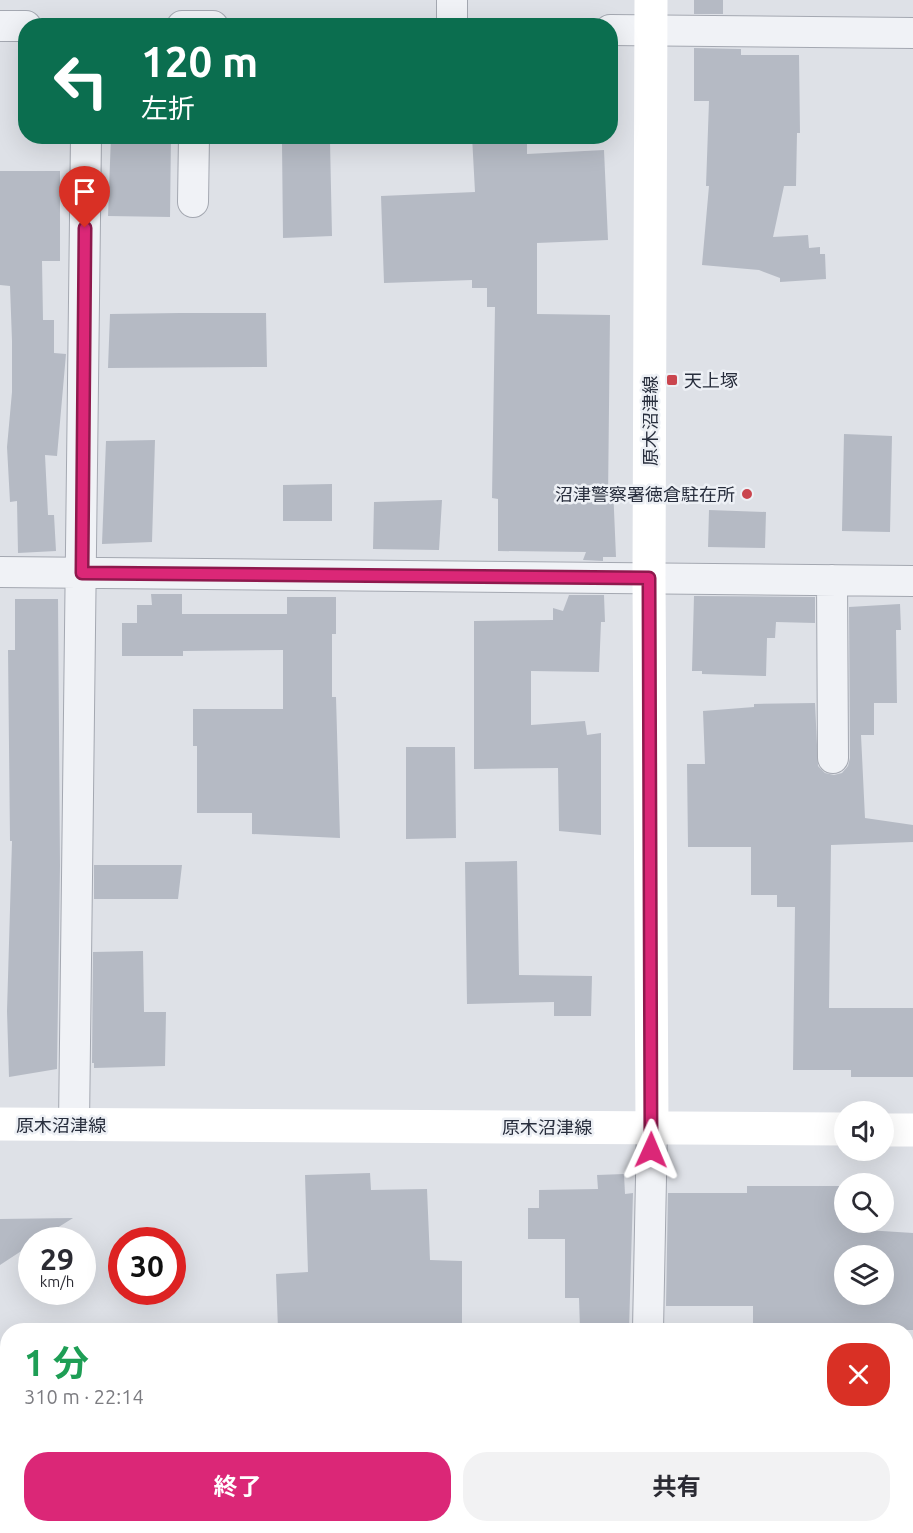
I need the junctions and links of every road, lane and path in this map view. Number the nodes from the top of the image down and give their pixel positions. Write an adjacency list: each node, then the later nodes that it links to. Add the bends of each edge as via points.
1 (452, 0): 3 (street)
2 (651, 15): 6 (street); 7 (street); 13 (main road, 原木沼津線)
3 (452, 18)
4 (0, 26): 5 (street)
5 (18, 26)
6 (618, 27)
7 (913, 33)
8 (86, 144): 12 (street)
9 (194, 144): 10 (street)
10 (193, 202)
11 (0, 572): 12 (street)
12 (82, 573): 13 (street); 18 (street)
13 (649, 578): 14 (street); 19 (main road, 原木沼津線)
14 (832, 579): 15 (street); 16 (street)
15 (913, 580)
16 (834, 758)
17 (0, 1124): 18 (main road, 原木沼津線)
18 (74, 1125): 19 (main road, 原木沼津線)
19 (652, 1127): 20 (main road); 23 (street)
20 (834, 1129)
21 (894, 1130): 22 (main road)
22 (913, 1130)
23 (648, 1323)

